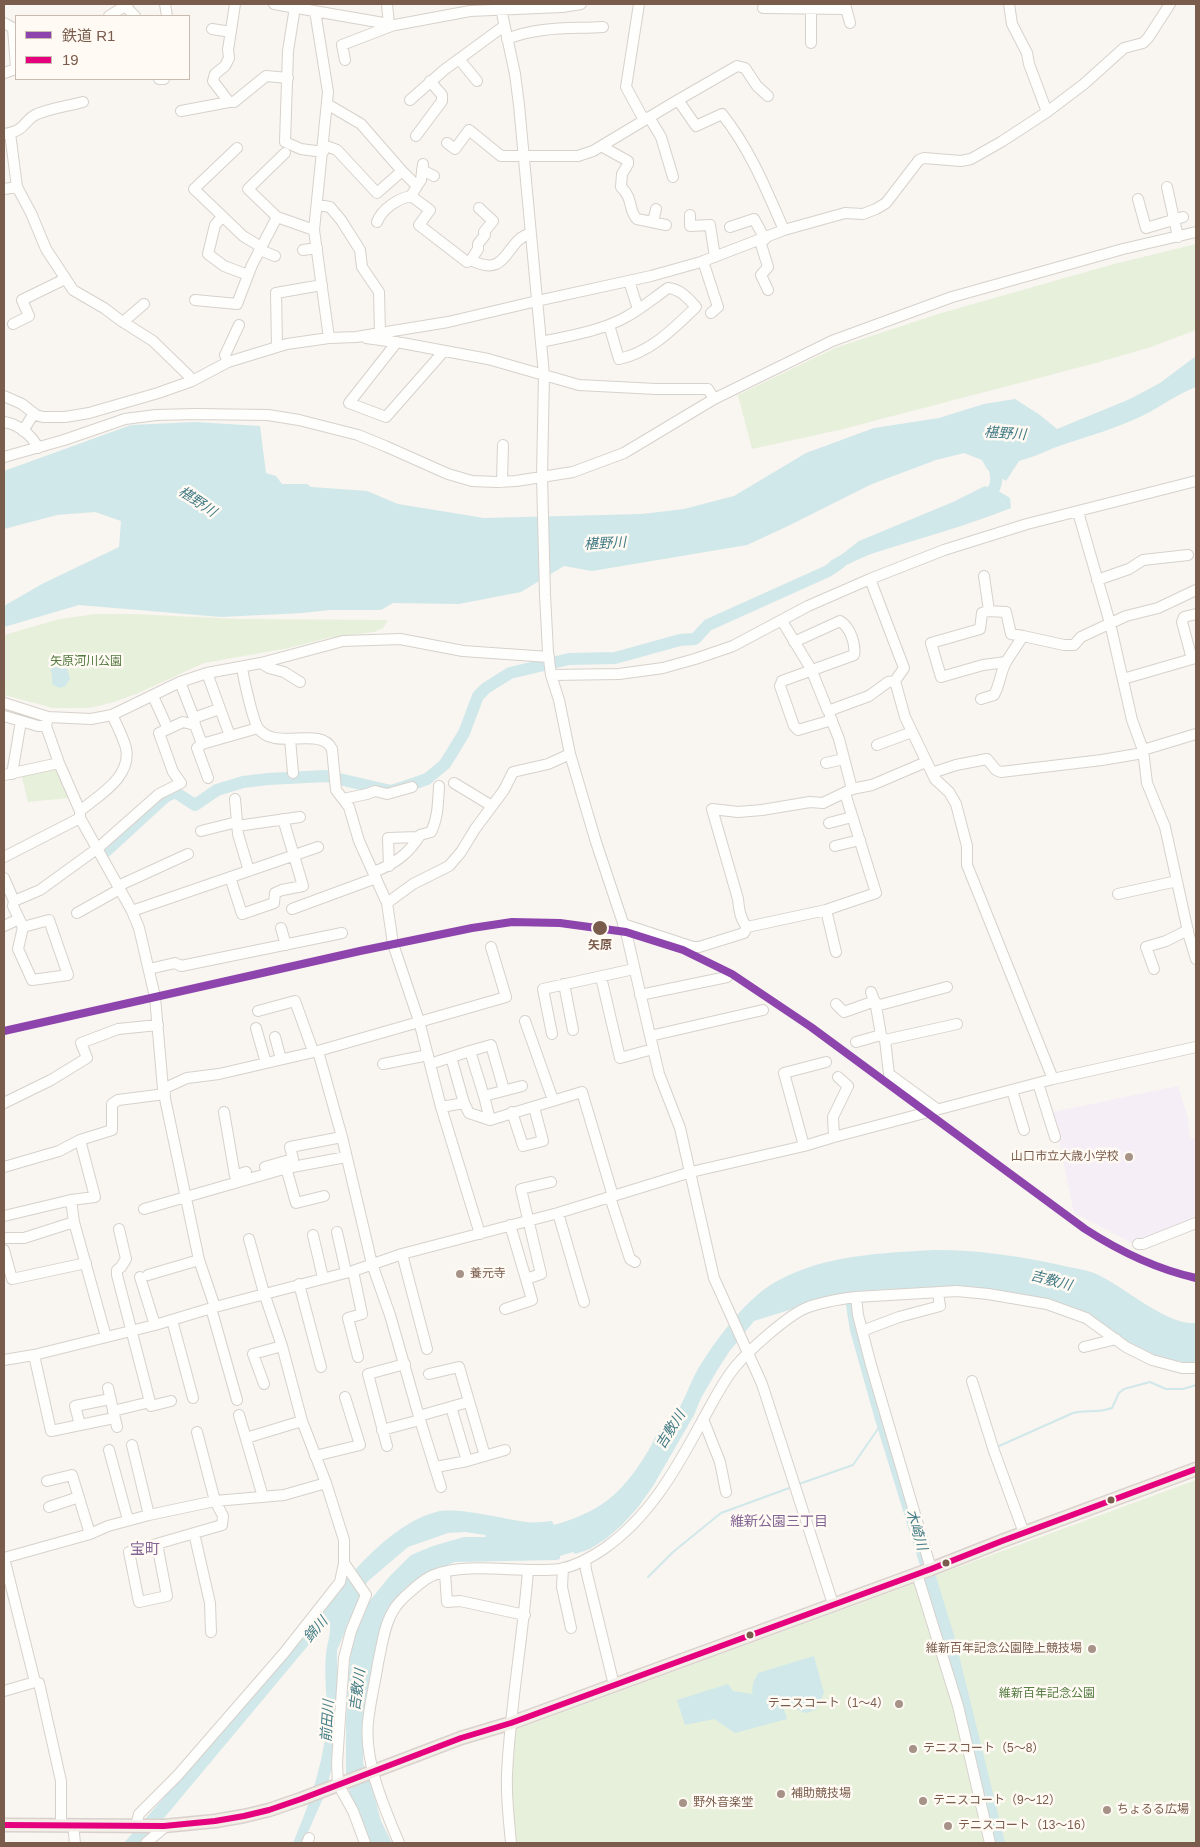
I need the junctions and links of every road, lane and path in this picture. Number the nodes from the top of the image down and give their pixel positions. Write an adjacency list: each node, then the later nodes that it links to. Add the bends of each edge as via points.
1 (125, 4): 16 (street); 17 (street)
2 (235, 4): 24 (street)
3 (274, 4): 13 (street)
4 (387, 4): 20 (street)
5 (581, 4): 9 (street, via 562,7)
6 (639, 4): 41 (street, via 626,87)
7 (1009, 4): 40 (street, via 1012,24 1027,53)
8 (1170, 4): 40 (street, via 1143,43 1119,51 1098,73)
9 (500, 6): 20 (street); 21 (street)
10 (779, 6): 11 (street); 14 (street)
11 (811, 6): 12 (street); 26 (street)
12 (845, 6): 19 (street)
13 (295, 8): 15 (street); 30 (street, via 288,51)
14 (763, 8)
15 (314, 11): 20 (street); 38 (street, via 328,92)
16 (110, 15)
17 (134, 15)
18 (4, 23): 27 (street, via 13,28)
19 (850, 23)
20 (392, 25): 29 (street, via 342,45)
21 (504, 26): 25 (street); 28 (street)
22 (603, 28): 25 (street, via 548,30 519,34)
23 (212, 29): 24 (street)
24 (231, 32): 37 (street, via 229,58 213,81)
25 (507, 40): 49 (street, via 515,74)
26 (811, 43)
27 (15, 55)
28 (459, 59): 31 (street); 32 (street)
29 (345, 60)
30 (288, 78): 37 (street, via 266,76 234,102); 47 (street, via 285,142 301,149)
31 (430, 81): 34 (street); 43 (street, via 442,95 442,101)
32 (477, 81)
33 (768, 96): 35 (street, via 745,68 737,66)
34 (410, 100)
35 (678, 100): 41 (street); 71 (street, via 696,126 722,114 748,152)
36 (83, 102): 42 (street, via 35,114 19,130)
37 (229, 102): 39 (street)
38 (327, 104): 47 (street); 50 (street, via 361,124)
39 (181, 111)
40 (1047, 112): 71 (street, via 971,159 919,160 886,202 876,209)
41 (646, 118): 44 (street); 52 (street, via 661,137)
42 (7, 134): 54 (street)
43 (416, 136)
44 (601, 146): 49 (street, via 578,156); 67 (street, via 628,161 621,187 628,194 634,216)
45 (237, 148): 63 (street, via 194,188)
46 (454, 148): 49 (street, via 469,130 501,156)
47 (323, 149): 50 (street, via 337,150 377,193); 59 (street)
48 (286, 153): 64 (street, via 246,187)
49 (524, 155): 73 (street)
50 (402, 171): 53 (street)
51 (434, 176): 53 (street, via 423,167)
52 (672, 177)
53 (417, 186): 57 (street)
54 (17, 187): 56 (street); 84 (street, via 46,249)
55 (1167, 187): 65 (street)
56 (4, 189)
57 (411, 196): 66 (street, via 382,211); 81 (street, via 430,210 419,225 467,262)
58 (1138, 199): 65 (street, via 1146,228)
59 (318, 205): 70 (street); 97 (street, via 330,207 360,250 362,267 379,292)
60 (479, 208): 81 (street, via 495,219 484,232 485,236)
61 (656, 209): 67 (street)
62 (690, 216): 80 (street, via 690,226 710,223)
63 (222, 217): 76 (street); 83 (street, via 215,225 208,254 224,266)
64 (277, 217): 70 (street); 76 (street)
65 (1178, 219): 74 (street)
66 (377, 222)
67 (653, 222): 68 (street)
68 (666, 225)
69 (730, 227): 75 (street, via 752,216)
70 (314, 230): 77 (street)
71 (784, 230): 75 (street)
72 (1196, 232): 74 (street)
73 (530, 234): 81 (street, via 518,240 508,255 494,264 489,266); 89 (street)
74 (1178, 237): 108 (street, via 1123,249 952,297 832,341)
75 (762, 240): 80 (street); 87 (street, via 768,267 762,275)
76 (261, 248): 79 (street); 83 (street)
77 (317, 248): 78 (street); 86 (street)
78 (303, 250)
79 (275, 256)
80 (715, 257): 82 (street)
81 (471, 260)
82 (703, 261): 85 (street); 92 (street, via 718,307)
83 (248, 275): 88 (street, via 237,304)
84 (65, 279): 93 (street, via 73,290); 94 (street, via 22,300 29,316)
85 (629, 281): 89 (street); 91 (street)
86 (322, 285): 99 (street); 102 (street, via 276,293)
87 (768, 290)
88 (195, 300)
89 (538, 300): 97 (street, via 465,319); 101 (street)
90 (144, 304): 93 (street)
91 (638, 309): 96 (street); 96 (street, via 668,288 688,297 696,307 654,344 619,359)
92 (711, 313)
93 (123, 322): 106 (street, via 153,341)
94 (13, 324)
95 (239, 325): 104 (street, via 225,355)
96 (609, 325): 101 (street)
97 (380, 333): 98 (street)
98 (356, 337): 99 (street); 100 (street)
99 (329, 338): 102 (street)
100 (397, 342): 103 (street); 103 (street, via 349,403 386,418)
101 (541, 342): 105 (street)
102 (277, 346): 104 (street)
103 (444, 351): 105 (street)
104 (228, 362): 106 (street)
105 (544, 375): 108 (street, via 579,385 708,388); 115 (street)
106 (192, 381): 109 (street, via 81,414 55,418)
107 (4, 396): 109 (street)
108 (714, 399): 115 (street, via 624,453 573,472)
109 (34, 413): 111 (street)
110 (4, 422): 111 (street)
111 (23, 431): 113 (street)
112 (503, 445): 117 (street)
113 (38, 448): 114 (street); 117 (street, via 126,419 156,415 268,415 358,435 472,481)
114 (4, 457)
115 (543, 478): 117 (street); 130 (street)
116 (1196, 481): 118 (street)
117 (502, 482)
118 (1078, 512): 121 (street, via 944,550); 122 (street)
119 (1188, 554): 122 (street, via 1143,560 1129,569)
120 (984, 576): 124 (street)
121 (870, 578): 126 (street); 139 (street, via 904,668)
122 (1097, 580): 127 (street)
123 (1196, 590): 127 (street, via 1158,608)
124 (989, 611): 128 (street, via 1006,612 1011,634); 132 (street, via 982,613 980,628 931,643 940,677)
125 (1196, 614): 131 (street, via 1184,617 1182,622)
126 (782, 620): 129 (street); 137 (street, via 733,646 663,668 619,674)
127 (1110, 623): 128 (street, via 1081,637 1074,645); 138 (street)
128 (1023, 636): 132 (street)
129 (794, 642): 135 (street); 135 (street, via 840,621 846,625 855,648 854,655)
130 (548, 654): 133 (street, via 463,650 400,640 343,641); 137 (street)
131 (1194, 658): 138 (street)
132 (1006, 662): 143 (street, via 994,696)
133 (261, 663): 134 (street); 141 (street)
134 (242, 667): 136 (street); 152 (street)
135 (811, 669): 147 (street); 147 (street, via 782,681 780,686 794,726 798,730)
136 (207, 672): 140 (street); 145 (street)
137 (552, 675): 161 (street)
138 (1124, 679): 160 (street, via 1132,720)
139 (895, 681): 147 (street); 154 (street)
140 (180, 682): 142 (street); 151 (street)
141 (300, 682)
142 (153, 696): 146 (street); 153 (street)
143 (981, 699)
144 (4, 703): 150 (street)
145 (219, 709): 151 (street); 156 (street)
146 (112, 715): 150 (street); 177 (street, via 125,747 124,771)
147 (830, 715): 162 (street)
148 (4, 716): 149 (street)
149 (21, 721): 150 (street, via 38,726); 168 (street)
150 (47, 721): 164 (street)
151 (194, 722): 153 (street, via 183,722); 158 (street)
152 (258, 728): 156 (street); 157 (street, via 276,739)
153 (168, 729): 188 (street, via 159,734 173,772 181,783 159,794)
154 (912, 732): 159 (street); 163 (street)
155 (1196, 734): 160 (street)
156 (230, 736): 158 (street)
157 (290, 739): 166 (street); 175 (street, via 323,739 330,744 336,790)
158 (202, 744): 169 (street, via 197,748)
159 (877, 745)
160 (1143, 752): 167 (street, via 1001,772 987,759); 197 (street, via 1146,784 1166,827)
161 (570, 754): 176 (street, via 548,764 513,772); 207 (street)
162 (844, 759): 165 (street); 172 (street)
163 (926, 762): 167 (street); 172 (street, via 872,785)
164 (59, 763): 168 (street); 177 (street)
165 (826, 763)
166 (293, 773)
167 (932, 773): 251 (street, via 956,804 967,846 967,865)
168 (8, 775)
169 (208, 778)
170 (454, 782): 176 (street)
171 (412, 788): 175 (street, via 387,794 375,791)
172 (848, 791): 179 (street); 209 (street, via 822,803 738,812 712,809 743,923)
173 (436, 792): 184 (street, via 435,823 431,832)
174 (235, 799): 181 (street)
175 (343, 799): 194 (street)
176 (492, 806): 201 (street, via 449,866 413,884)
177 (80, 814): 188 (street); 191 (street)
178 (300, 817): 180 (street)
179 (852, 817): 182 (street); 185 (street)
180 (283, 820): 181 (street); 190 (street)
181 (237, 824): 183 (street); 193 (street)
182 (829, 824)
183 (201, 830)
184 (418, 837): 192 (street, via 413,847); 192 (street, via 388,838)
185 (860, 840): 186 (street); 203 (street, via 876,893)
186 (835, 846)
187 (318, 847): 190 (street)
188 (98, 848): 198 (street); 200 (street, via 40,890)
189 (188, 854): 198 (street)
190 (294, 856): 193 (street); 195 (street, via 303,886 282,890 275,894 274,903 242,914)
191 (4, 857)
192 (389, 866): 194 (street)
193 (249, 871): 195 (street)
194 (375, 875): 201 (street); 202 (street)
195 (230, 877): 204 (street)
196 (4, 878): 200 (street)
197 (1177, 881): 199 (street); 211 (street)
198 (119, 888): 204 (street); 205 (street)
199 (1118, 894)
200 (14, 901): 206 (street)
201 (387, 903): 229 (street, via 393,944)
202 (292, 909)
203 (826, 910): 209 (street); 215 (street)
204 (132, 911): 217 (street)
205 (77, 913)
206 (21, 923): 206 (street, via 18,949 32,980 68,975 49,920); 208 (street)
207 (624, 924): 209 (street, via 699,947 744,933); 218 (street)
208 (4, 926)
209 (747, 927)
210 (281, 928): 213 (street)
211 (1188, 930): 216 (street); 219 (street, via 1166,942 1146,947)
212 (342, 932): 213 (street)
213 (286, 945): 217 (street, via 181,966 175,963)
214 (491, 947): 229 (street, via 506,997)
215 (836, 952)
216 (1196, 960)
217 (148, 969): 232 (street)
218 (634, 969): 220 (street); 224 (street)
219 (1154, 969)
220 (601, 977): 222 (street); 241 (street, via 620,1058)
221 (727, 977): 224 (street)
222 (564, 984): 234 (street); 235 (street, via 542,989)
223 (947, 987): 225 (street)
224 (640, 995): 236 (street)
225 (874, 1000): 226 (street, via 844,1012); 238 (street)
226 (836, 1004)
227 (258, 1010): 242 (street, via 295,1001)
228 (762, 1010): 236 (street)
229 (420, 1021): 242 (street); 246 (street)
230 (525, 1021): 258 (street)
231 (958, 1024): 238 (street)
232 (158, 1025): 256 (street); 260 (street, via 118,1029 81,1043 87,1058)
233 (256, 1028): 248 (street)
234 (573, 1030)
235 (552, 1034)
236 (650, 1036): 241 (street)
237 (275, 1037): 245 (street)
238 (883, 1038): 239 (street); 263 (street, via 889,1074)
239 (856, 1042)
240 (1196, 1047): 251 (street)
241 (653, 1049): 276 (street)
242 (315, 1051): 245 (street); 268 (street)
243 (470, 1052): 244 (street); 254 (street, via 491,1045); 257 (street)
244 (450, 1057): 246 (street); 259 (street)
245 (281, 1059): 248 (street)
246 (429, 1059): 249 (street); 261 (street)
247 (826, 1062): 272 (street, via 784,1073)
248 (266, 1063): 256 (street, via 187,1078)
249 (383, 1064)
250 (838, 1077): 269 (street, via 848,1086 833,1116)
251 (1054, 1079): 252 (street)
252 (1038, 1083): 255 (street); 270 (street)
253 (522, 1086): 254 (street)
254 (504, 1090): 257 (street)
255 (1012, 1090): 263 (street); 267 (street)
256 (164, 1091): 271 (street, via 114,1102 112,1130); 279 (street)
257 (484, 1096): 266 (street)
258 (552, 1100): 262 (street); 281 (street, via 582,1092)
259 (464, 1103): 261 (street); 266 (street, via 469,1113)
260 (4, 1104)
261 (441, 1107): 292 (street)
262 (534, 1107): 265 (street); 265 (street, via 543,1142 523,1146)
263 (937, 1109): 269 (street)
264 (224, 1112): 277 (street)
265 (512, 1112): 266 (street)
266 (490, 1120)
267 (1024, 1130)
268 (342, 1137): 273 (street); 274 (street, via 290,1147 292,1159)
269 (834, 1137): 272 (street)
270 (1055, 1137)
271 (80, 1140): 275 (street, via 59,1152); 282 (street, via 95,1197)
272 (804, 1146): 276 (street)
273 (346, 1157): 274 (street); 302 (street)
274 (286, 1165): 277 (street); 280 (street, via 296,1203)
275 (4, 1167)
276 (691, 1172): 281 (street); 322 (street, via 714,1278)
277 (233, 1180): 279 (street)
278 (551, 1182): 286 (street, via 520,1189)
279 (186, 1196): 283 (street); 299 (street)
280 (324, 1196)
281 (611, 1196): 284 (street); 300 (street, via 630,1259)
282 (71, 1200): 285 (street); 287 (street)
283 (144, 1209)
284 (558, 1213): 286 (street); 310 (street)
285 (4, 1216)
286 (528, 1221): 289 (street); 305 (street, via 541,1274)
287 (74, 1222): 294 (street, via 24,1238); 301 (street)
288 (1196, 1223): 296 (street)
289 (510, 1225): 292 (street); 305 (street)
290 (119, 1229): 315 (street, via 126,1259 117,1275)
291 (337, 1232): 303 (street)
292 (480, 1234): 298 (street)
293 (313, 1235): 304 (street)
294 (4, 1238)
295 (250, 1239): 308 (street)
296 (1138, 1244)
297 (4, 1250): 301 (street, via 12,1279)
298 (402, 1254): 302 (street); 321 (street)
299 (199, 1260): 311 (street); 314 (street, via 144,1276)
300 (636, 1262)
301 (86, 1263): 317 (street)
302 (372, 1264): 303 (street); 326 (street)
303 (349, 1271): 304 (street); 324 (street, via 362,1314 348,1318)
304 (323, 1278): 306 (street)
305 (526, 1279): 312 (street, via 532,1300)
306 (299, 1284): 308 (street); 327 (street)
307 (938, 1292): 309 (street); 316 (street, via 940,1306); 318 (street, via 988,1294 1047,1304 1086,1318)
308 (264, 1293): 311 (street); 319 (street)
309 (856, 1297): 316 (street); 322 (street, via 806,1308)
310 (584, 1302)
311 (213, 1307): 313 (street); 336 (street)
312 (505, 1309)
313 (172, 1320): 314 (street); 334 (street)
314 (155, 1325): 315 (street)
315 (131, 1330): 317 (street); 338 (street)
316 (862, 1331): 377 (street)
317 (106, 1337): 323 (street)
318 (1116, 1340): 320 (street); 328 (street, via 1152,1360 1182,1368)
319 (282, 1346): 331 (street, via 253,1354); 345 (street)
320 (1084, 1347)
321 (427, 1349)
322 (748, 1352): 344 (street, via 735,1366); 382 (street, via 773,1415)
323 (34, 1355): 325 (street); 346 (street, via 51,1431)
324 (358, 1357)
325 (4, 1360)
326 (405, 1364): 343 (street); 347 (street, via 368,1374)
327 (321, 1367)
328 (1196, 1368)
329 (429, 1374): 339 (street, via 459,1367)
330 (972, 1381): 370 (street)
331 (264, 1384)
332 (108, 1388): 335 (street)
333 (345, 1396): 354 (street, via 360,1445)
334 (193, 1398)
335 (110, 1400): 342 (street); 346 (street, via 75,1406)
336 (237, 1400)
337 (171, 1401): 338 (street, via 151,1406)
338 (150, 1402): 342 (street)
339 (468, 1402): 340 (street); 355 (street)
340 (451, 1408): 343 (street); 356 (street)
341 (239, 1415): 349 (street)
342 (114, 1418): 346 (street)
343 (420, 1418): 347 (street); 357 (street)
344 (703, 1419): 362 (street, via 720,1462); 374 (street, via 673,1473 633,1525)
345 (302, 1421): 349 (street); 354 (street)
346 (80, 1425)
347 (382, 1430): 351 (street)
348 (197, 1432): 365 (street)
349 (246, 1438): 364 (street)
350 (132, 1444): 367 (street)
351 (387, 1446)
352 (109, 1450): 368 (street)
353 (504, 1450): 355 (street)
354 (315, 1456): 360 (street)
355 (485, 1456): 356 (street)
356 (467, 1461): 357 (street)
357 (436, 1467): 361 (street)
358 (1196, 1469): 370 (main road)
359 (48, 1481): 363 (street, via 72,1475)
360 (326, 1483): 364 (street, via 284,1495); 375 (street, via 344,1540)
361 (442, 1487)
362 (726, 1492)
363 (79, 1497): 366 (street); 371 (street)
364 (263, 1497): 365 (street)
365 (215, 1501): 367 (street); 369 (street, via 223,1516 222,1525)
366 (49, 1507)
367 (149, 1515): 368 (street)
368 (128, 1520): 371 (street)
369 (194, 1533): 372 (street); 385 (street, via 210,1603)
370 (1024, 1533): 377 (main road)
371 (90, 1534): 373 (street)
372 (157, 1544): 372 (street, via 129,1552 139,1602 167,1596)
373 (4, 1558): 381 (street)
374 (585, 1560): 376 (street); 387 (street)
375 (344, 1563): 391 (street, via 366,1596 344,1658); 393 (street, via 340,1582 178,1775 139,1814)
376 (563, 1568): 378 (street); 384 (street, via 562,1587)
377 (931, 1569): 380 (main road)
378 (528, 1570): 379 (street, via 472,1569); 383 (street)
379 (444, 1573): 383 (street, via 447,1602 460,1601); 390 (street, via 434,1574 404,1597 385,1629 368,1724)
380 (917, 1574): 382 (main road); 401 (street, via 958,1706)
381 (6, 1583): 386 (street)
382 (833, 1604): 387 (main road)
383 (525, 1615): 389 (street)
384 (571, 1628)
385 (211, 1632)
386 (36, 1682): 388 (street); 394 (street, via 39,1683 61,1781)
387 (614, 1685): 389 (main road)
388 (4, 1691)
389 (511, 1723): 390 (main road); 400 (street, via 507,1777)
390 (371, 1771): 391 (main road); 399 (street)
391 (336, 1785): 395 (main road, via 244,1816); 398 (street, via 353,1811)
392 (4, 1825): 394 (main road)
393 (138, 1825): 394 (main road); 395 (main road)
394 (67, 1826): 396 (street)
395 (165, 1826): 397 (street)
396 (75, 1843)
397 (146, 1843)
398 (365, 1843)
399 (399, 1843)
400 (510, 1843)
401 (990, 1843)

